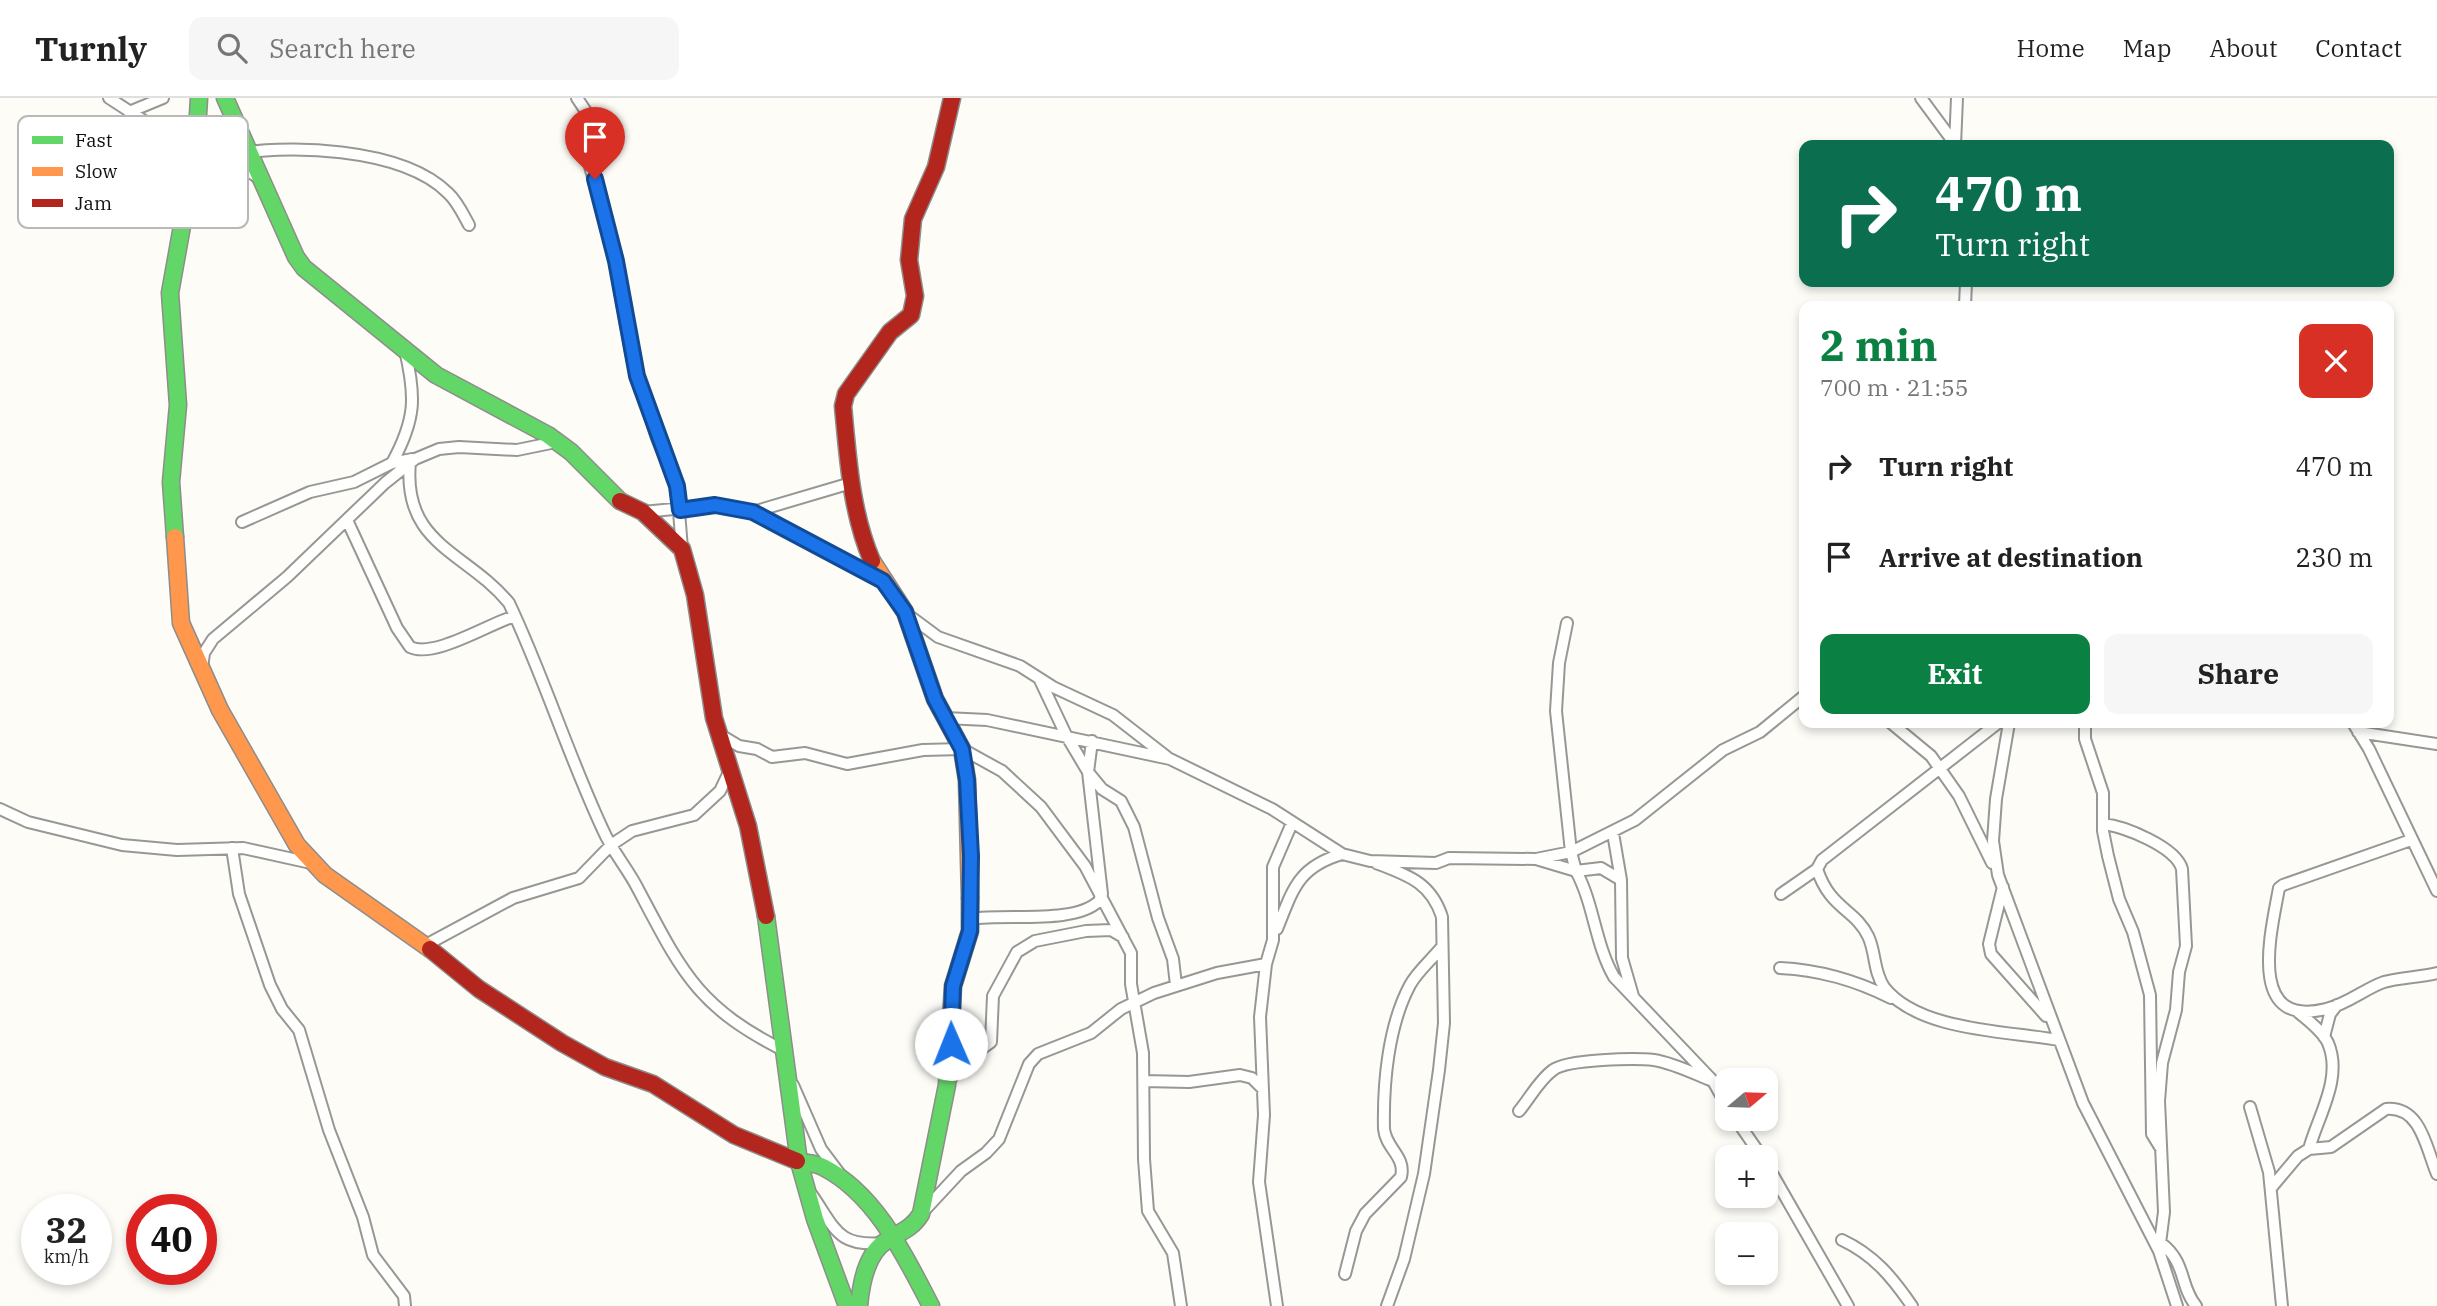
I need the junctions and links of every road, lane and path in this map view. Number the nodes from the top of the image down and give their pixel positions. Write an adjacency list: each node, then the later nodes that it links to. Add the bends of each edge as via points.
1 (109, 98): 9 (street)
2 (163, 98): 9 (street)
3 (199, 98): 11 (street)
4 (225, 98): 12 (street)
5 (577, 98): 25 (street, via 587,113 585,149 610,236 633,363 677,486)
6 (952, 98): 24 (street, via 936,167 913,219 909,260 915,296 911,315 890,332 842,406)
7 (1921, 98): 13 (street)
8 (1957, 98): 14 (street)
9 (129, 112): 10 (street)
10 (135, 116)
11 (198, 116)
12 (233, 116)
13 (1951, 140)
14 (1955, 140)
15 (248, 151): 17 (street); 18 (street, via 331,149 385,160 435,182 450,194)
16 (248, 172): 17 (street)
17 (264, 183): 20 (street, via 304,268)
18 (468, 225)
19 (182, 228): 35 (street, via 170,293 178,404 171,482 181,623)
20 (404, 347): 21 (street, via 458,389); 23 (street, via 413,382 413,416)
21 (556, 442): 22 (street, via 517,450 439,449); 26 (street, via 622,503)
22 (413, 461): 23 (street); 28 (street); 33 (street, via 408,487 417,515 443,548 493,584)
23 (392, 463): 29 (street, via 359,480 310,492)
24 (851, 484): 27 (street); 31 (street, via 863,539)
25 (680, 510): 26 (street); 27 (street, via 715,505); 30 (street)
26 (643, 512): 30 (street)
27 (753, 512): 31 (street)
28 (347, 520): 33 (street, via 410,647 424,651); 35 (street, via 213,639 204,653)
29 (242, 522)
30 (682, 549): 45 (street, via 695,595)
31 (883, 581): 32 (street)
32 (905, 612): 36 (street, via 938,637 1006,660); 38 (street)
33 (515, 617): 59 (street)
34 (1567, 623): 61 (street, via 1556,711)
35 (201, 674): 65 (street)
36 (1040, 680): 46 (street); 50 (street, via 1113,715)
37 (1799, 700): 57 (street, via 1760,732 1723,750 1660,803)
38 (945, 718): 46 (street, via 987,720); 49 (street)
39 (1898, 728): 52 (street, via 1924,747)
40 (1991, 728): 52 (street)
41 (2008, 728): 68 (street, via 1993,841)
42 (2085, 728): 56 (street, via 2103,793)
43 (2356, 728): 58 (street)
44 (2361, 728): 48 (street)
45 (719, 734): 49 (street, via 772,757 805,754 847,764 923,750); 51 (street)
46 (1066, 735): 47 (street); 53 (street)
47 (1092, 741): 50 (street); 53 (street)
48 (2437, 744)
49 (962, 749): 72 (street, via 986,760 1028,793); 74 (street, via 970,821)
50 (1170, 759): 55 (street)
51 (731, 768): 59 (street, via 720,791 694,815 640,828); 91 (street, via 764,906)
52 (1940, 769): 66 (street, via 1822,860); 68 (street, via 1974,823)
53 (1088, 772): 72 (street); 82 (street, via 1102,789 1121,801 1134,827 1173,959)
54 (0, 809): 60 (street, via 28,822 122,845)
55 (1292, 823): 62 (street); 76 (street, via 1273,867)
56 (2103, 824): 100 (street, via 2119,899 2150,995 2151,1134); 100 (street, via 2135,833 2182,865 2186,946 2162,1063)
57 (1613, 833): 61 (street); 69 (street)
58 (2411, 840): 71 (street); 87 (street, via 2279,888 2269,946 2270,984 2276,996)
59 (611, 845): 77 (street, via 579,878 513,898); 91 (street, via 668,949 696,988 723,1014)
60 (232, 848): 65 (street); 113 (street, via 239,894 270,985 299,1030 373,1255 400,1290)
61 (1571, 852): 63 (street); 67 (street)
62 (1342, 854): 64 (street); 76 (street, via 1304,872)
63 (1536, 859): 64 (street); 67 (street)
64 (1370, 861): 78 (street, via 1412,877 1431,894 1442,917)
65 (311, 863): 77 (street)
66 (1817, 869): 73 (street); 84 (street, via 1833,902 1868,935 1879,976)
67 (1576, 871): 69 (street, via 1601,868); 85 (street, via 1605,961)
68 (1998, 875): 70 (street)
69 (1621, 880): 85 (street, via 1622,958)
70 (2003, 886): 88 (street); 88 (street, via 1991,933 1991,954)
71 (2437, 891)
72 (1102, 894): 74 (street, via 1095,906 1079,913); 75 (street)
73 (1781, 894)
74 (971, 919): 95 (street, via 950,1003)
75 (1125, 939): 83 (street, via 1131,953); 95 (street, via 1100,929 1047,938 1017,952 993,996 991,1042 962,1063)
76 (1273, 940): 79 (street)
77 (424, 946): 102 (street, via 489,996 585,1057 653,1084 734,1136)
78 (1441, 948): 112 (street, via 1411,983 1391,1047 1384,1129 1385,1142 1401,1160 1401,1177 1365,1214); 119 (street, via 1444,1023 1424,1174 1404,1259)
79 (1266, 964): 82 (street); 97 (street, via 1260,1017)
80 (1780, 968): 84 (street, via 1813,970 1863,984)
81 (2437, 973): 86 (street, via 2385,982)
82 (1176, 985): 83 (street)
83 (1134, 1002): 93 (street); 108 (street, via 1102,1027 1033,1057 999,1139)
84 (1899, 1002): 90 (street, via 1930,1020)
85 (1636, 1003): 94 (street)
86 (2337, 1006): 87 (street); 89 (street)
87 (2297, 1011): 89 (street)
88 (2052, 1023): 90 (street)
89 (2324, 1037): 101 (street, via 2332,1073 2327,1104)
90 (2059, 1040): 111 (street, via 2084,1103)
91 (785, 1051): 92 (street)
92 (788, 1075): 102 (street); 104 (street, via 821,1149)
93 (1144, 1081): 97 (street, via 1240,1076); 117 (street, via 1148,1211 1173,1253)
94 (1713, 1081): 96 (street); 99 (street, via 1656,1060 1565,1065 1552,1070)
95 (947, 1085): 108 (street)
96 (1715, 1085)
97 (1263, 1089): 118 (street, via 1259,1182)
98 (2250, 1107): 107 (street)
99 (1519, 1111)
100 (2161, 1147): 111 (street, via 2164,1212)
101 (2309, 1149): 103 (street, via 2331,1147 2386,1108 2397,1108 2413,1117); 107 (street)
102 (799, 1161): 104 (street, via 821,1166); 106 (street)
103 (2437, 1174)
104 (844, 1181): 109 (street)
105 (1778, 1184): 120 (street)
106 (807, 1188): 109 (street, via 845,1239 855,1244); 114 (street)
107 (2271, 1188): 124 (street)
108 (921, 1214): 109 (street, via 910,1229)
109 (890, 1240): 115 (street, via 877,1248 860,1287); 116 (street)
110 (1842, 1240): 121 (street, via 1890,1273)
111 (2160, 1247): 122 (street); 123 (street, via 2175,1256)
112 (1345, 1274)
113 (405, 1306)
114 (848, 1306)
115 (859, 1306)
116 (931, 1306)
117 (1181, 1306)
118 (1277, 1306)
119 (1387, 1306)
120 (1848, 1306)
121 (1912, 1306)
122 (2177, 1306)
123 (2196, 1306)
124 (2282, 1306)

